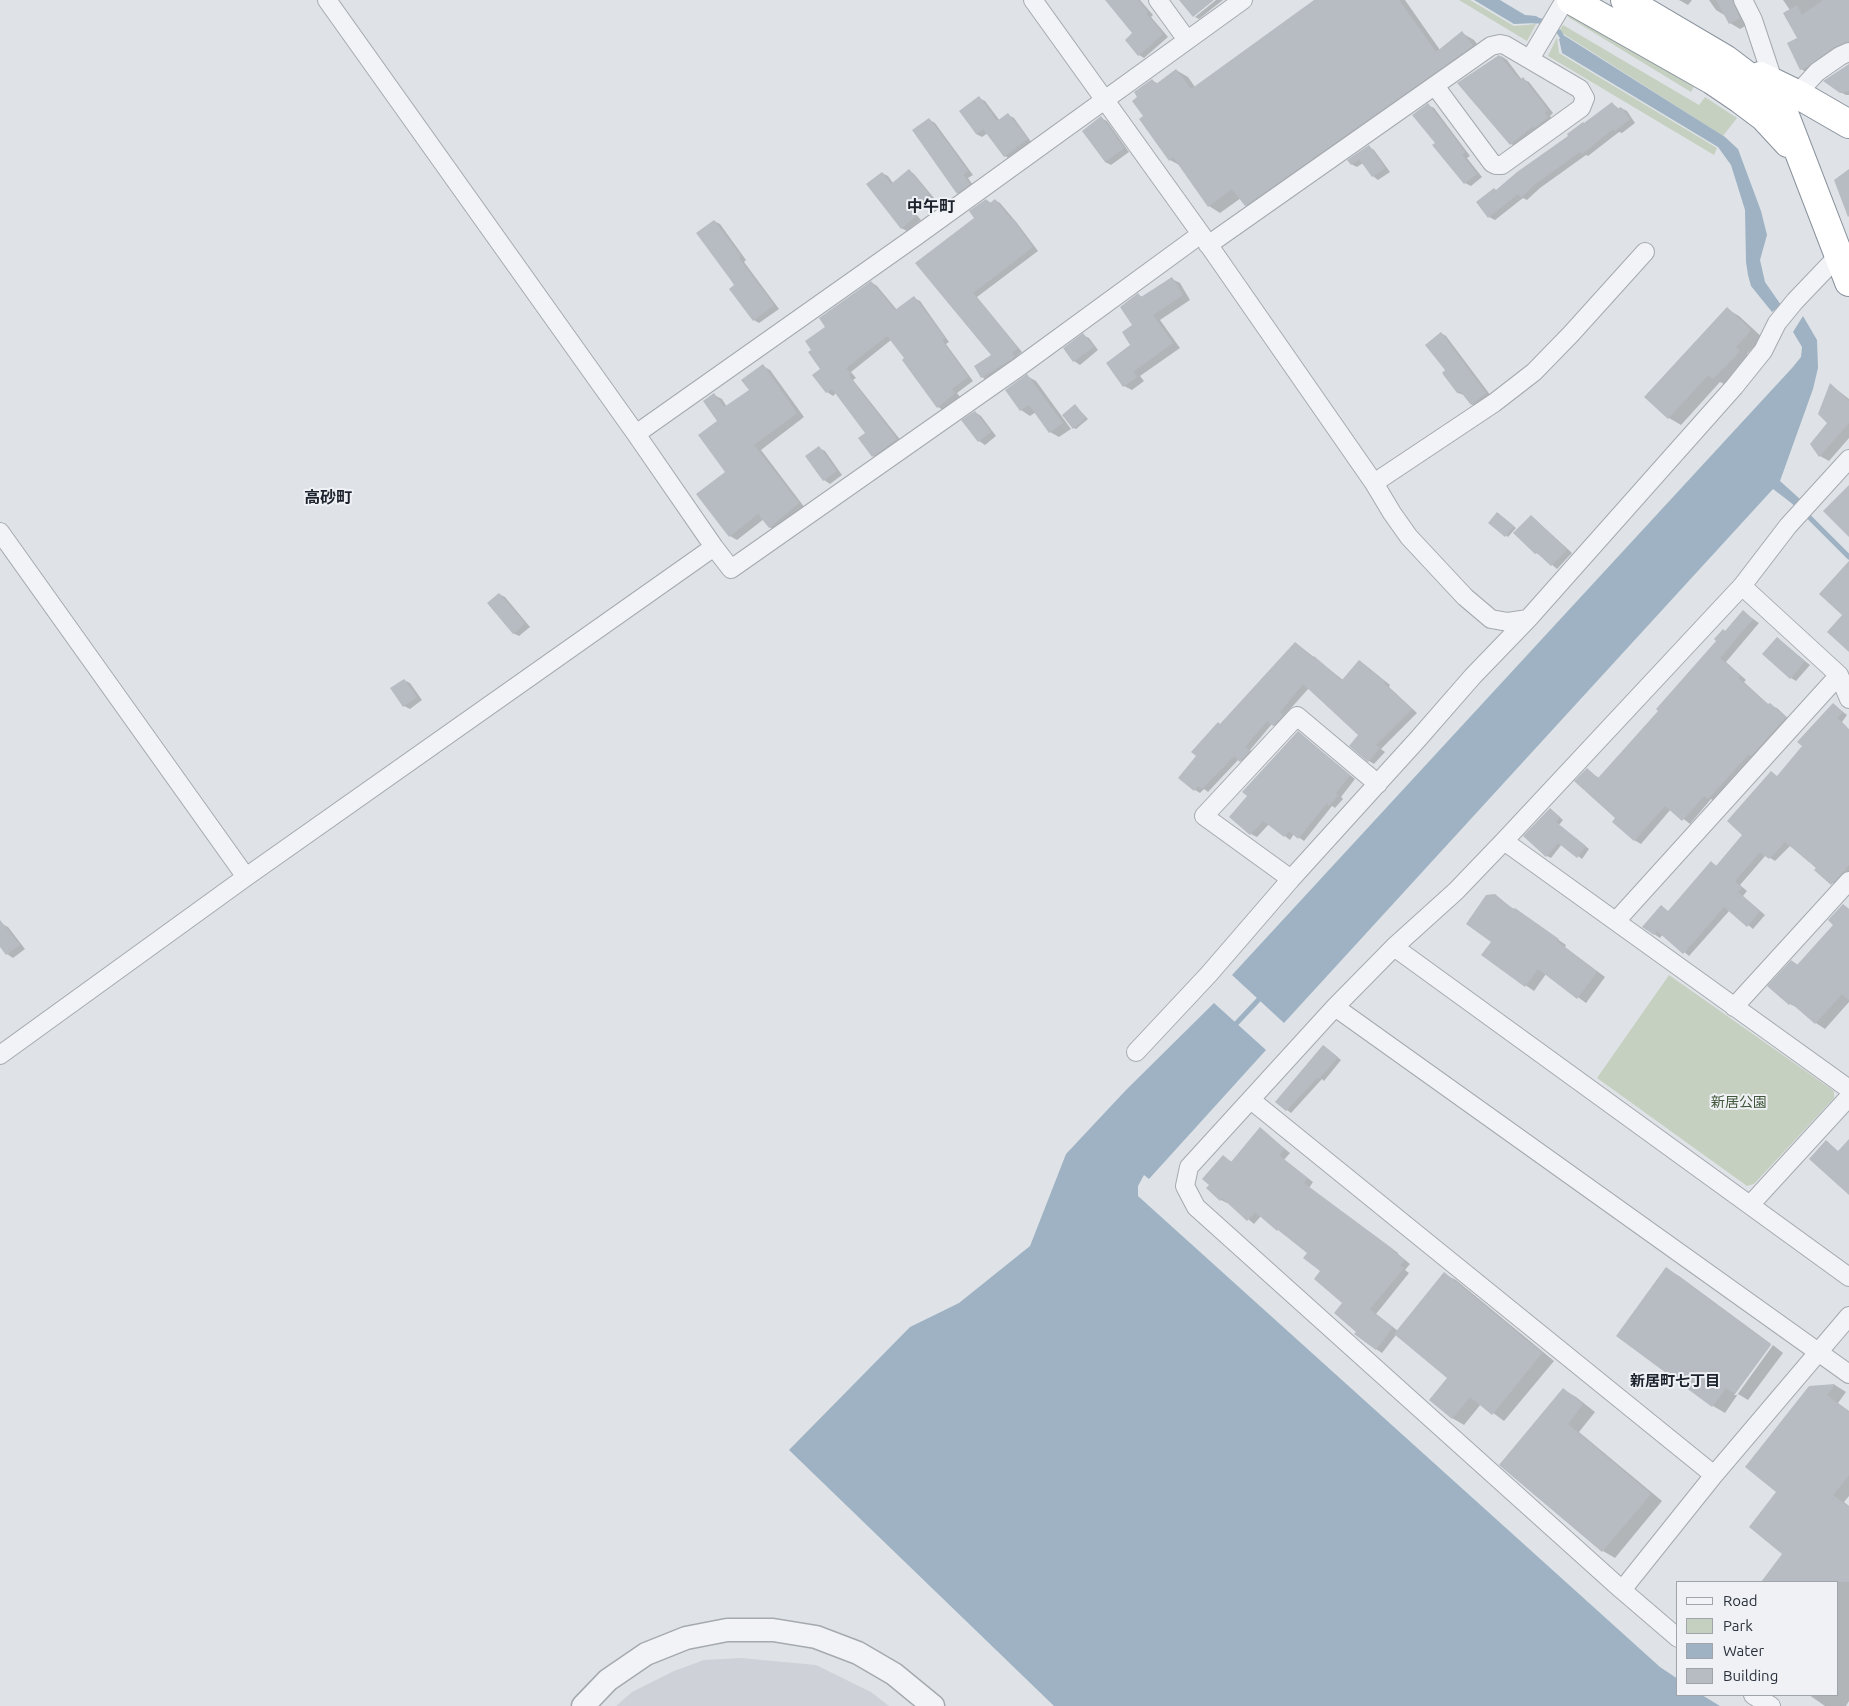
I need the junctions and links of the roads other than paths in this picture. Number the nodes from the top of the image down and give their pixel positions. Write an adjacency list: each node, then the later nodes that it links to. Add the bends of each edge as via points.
1 (327, 0): 22 (street)
2 (1033, 0): 15 (street)
3 (1158, 0): 9 (street)
4 (1243, 0): 9 (street)
5 (1565, 0): 8 (street)
6 (1625, 0): 12 (highway)
7 (1743, 0): 14 (street)
8 (1562, 10): 11 (street); 12 (highway)
9 (1187, 40): 15 (street)
10 (1849, 52): 14 (street)
11 (1530, 59): 13 (street, via 1505,44 1491,46); 13 (street, via 1580,89 1584,98 1581,108 1502,165 1492,163)
12 (1718, 70): 14 (highway); 17 (highway)
13 (1435, 86): 18 (street)
14 (1784, 95): 16 (highway); 17 (highway)
15 (1104, 101): 18 (street); 22 (street)
16 (1843, 120)
17 (1800, 158): 20 (highway)
18 (1204, 239): 24 (street); 26 (street, via 732,569)
19 (1645, 252): 24 (street, via 1534,372 1494,403)
20 (1838, 256): 21 (highway); 28 (street, via 1794,301 1777,323 1763,351 1734,387)
21 (1849, 282)
22 (636, 434): 26 (street)
23 (1849, 459): 27 (street, via 1788,526)
24 (1374, 483): 28 (street, via 1409,537 1465,597 1492,619 1508,622)
25 (0, 532): 33 (street)
26 (714, 547): 33 (street)
27 (1742, 586): 29 (street); 32 (street)
28 (1528, 619): 31 (street)
29 (1839, 675): 30 (street); 36 (street)
30 (1849, 699)
31 (1378, 784): 34 (street); 34 (street, via 1297,716 1204,816)
32 (1504, 841): 36 (street); 37 (street, via 1456,891)
33 (246, 877): 41 (street)
34 (1291, 879): 40 (street)
35 (1849, 881): 39 (street)
36 (1616, 921): 39 (street)
37 (1394, 947): 38 (street); 45 (street)
38 (1335, 1007): 44 (street); 48 (street)
39 (1734, 1007): 42 (street)
40 (1136, 1052)
41 (0, 1055)
42 (1849, 1089)
43 (1849, 1097): 45 (street)
44 (1251, 1100): 50 (street); 51 (street, via 1189,1167 1185,1186 1196,1207)
45 (1750, 1205): 46 (street)
46 (1849, 1277)
47 (1849, 1316): 48 (street)
48 (1818, 1351): 49 (street); 50 (street)
49 (1849, 1374)
50 (1714, 1475): 51 (street)
51 (1622, 1590): 52 (street)
52 (1676, 1636)
53 (1755, 1696): 56 (street)
54 (583, 1706): 55 (street, via 608,1680 646,1654 686,1638 728,1630 772,1630 816,1637 858,1653 894,1674)
55 (933, 1706)
56 (1771, 1706)

